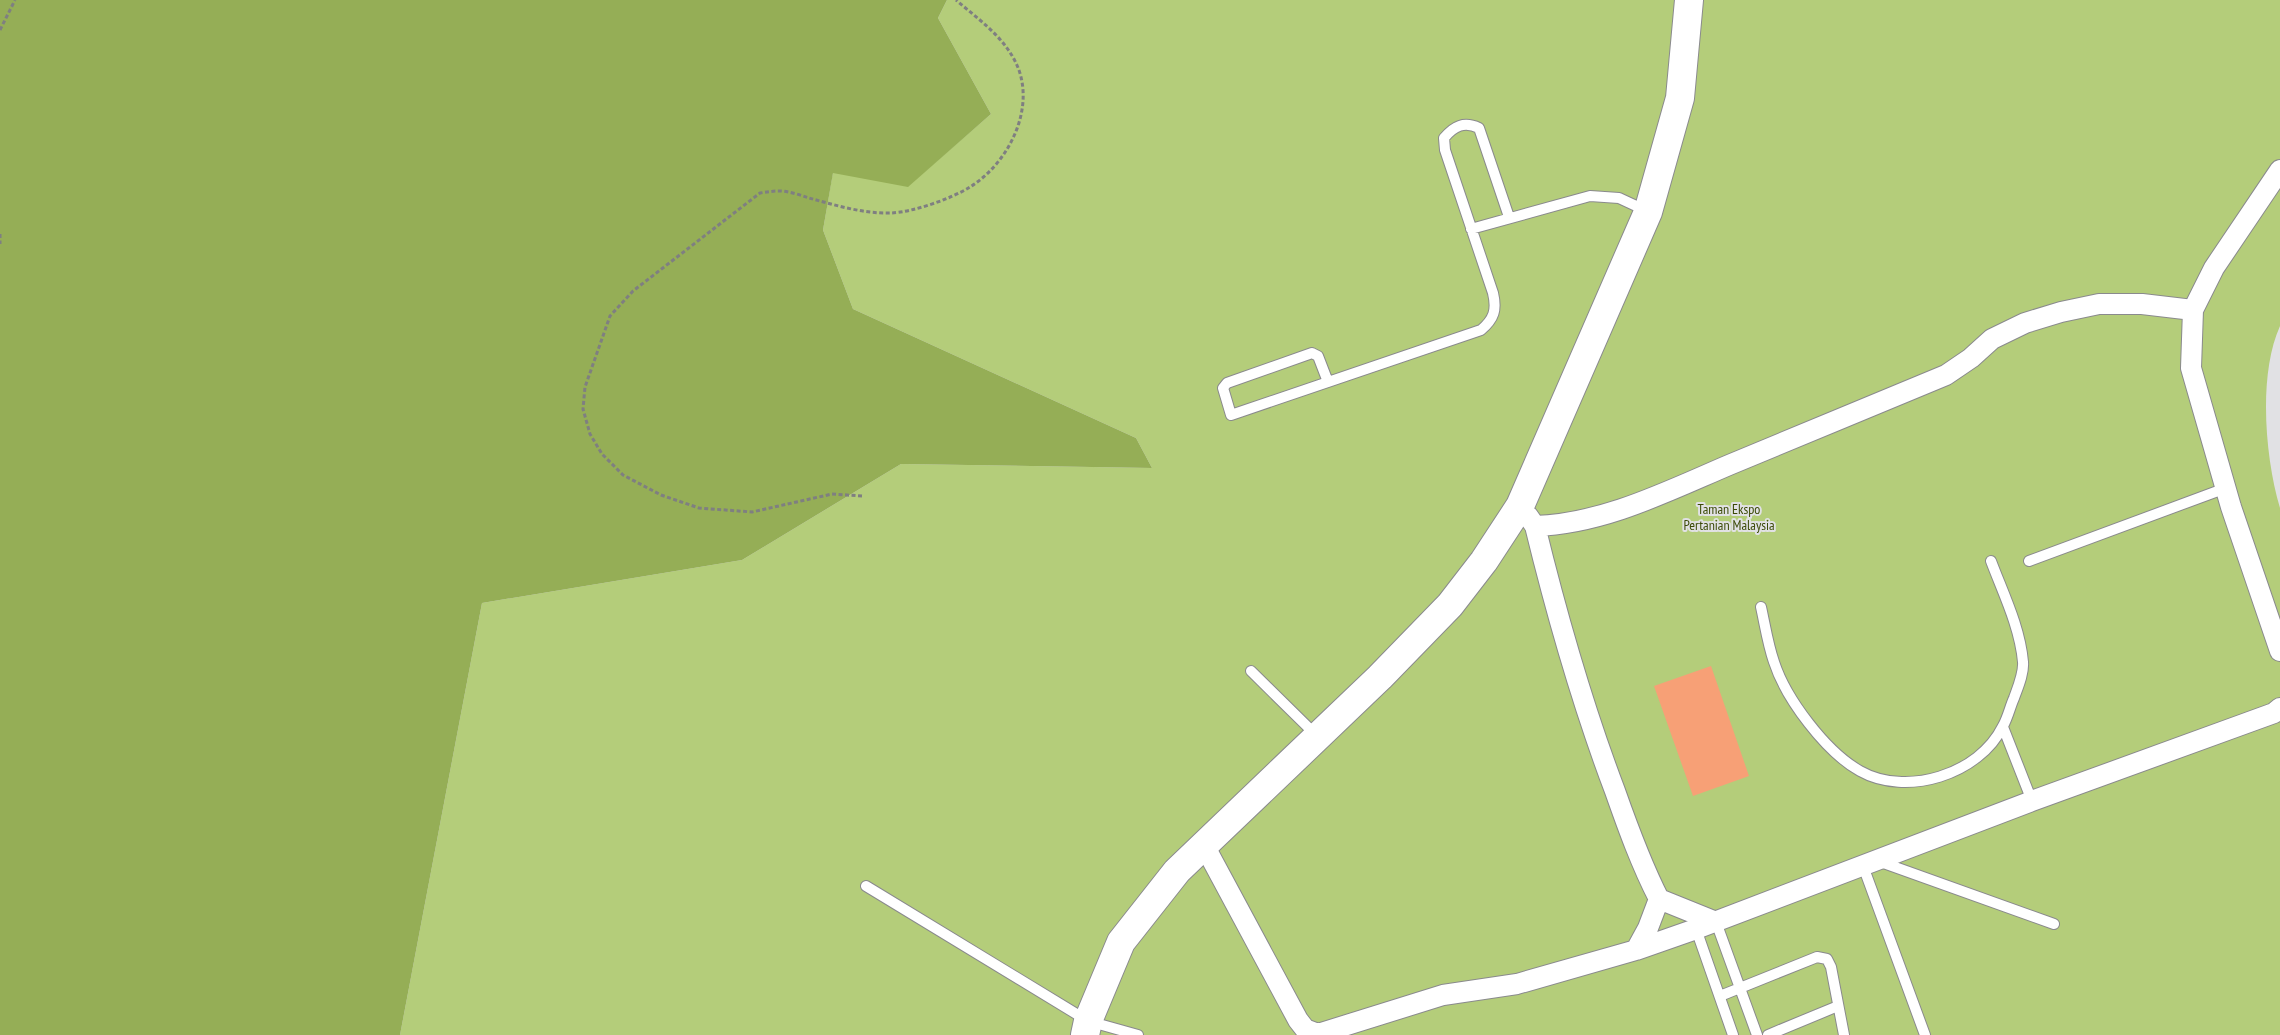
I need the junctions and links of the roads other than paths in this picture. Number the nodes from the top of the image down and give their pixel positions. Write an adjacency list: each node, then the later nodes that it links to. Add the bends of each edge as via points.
1 (1689, 0): 3 (street, via 1680,98)
2 (2280, 170): 6 (street, via 2214,268)
3 (1648, 212): 4 (lane, via 1619,198 1590,196); 9 (street)
4 (1509, 217): 5 (lane); 5 (lane, via 1479,128 1470,124 1459,125 1444,138 1445,150)
5 (1471, 229): 7 (lane, via 1496,305 1493,320 1481,330)
6 (2193, 310): 8 (street, via 2191,368); 9 (street, via 2142,304 2099,304 2060,312 2025,323 1992,339 1946,376 1699,478 1589,519 1558,525)
7 (1328, 382): 7 (lane, via 1231,415 1224,385 1312,353 1318,356)
8 (2226, 488): 11 (lane); 13 (street)
9 (1528, 516): 17 (street, via 1484,561 1450,605); 22 (street, via 1560,628 1605,764 1643,868)
10 (1991, 561): 16 (lane, via 2020,641 2023,664)
11 (2029, 561)
12 (1762, 607): 16 (lane, via 1775,664 1792,696 1826,742 1842,759 1860,771 1882,781 1911,784 1927,781 1973,760)
13 (2280, 651)
14 (1251, 671): 17 (lane)
15 (2280, 708): 18 (street, via 2265,717)
16 (2003, 727): 18 (lane)
17 (1317, 736): 19 (street)
18 (2032, 801): 20 (street)
19 (1204, 845): 26 (street, via 1298,1020 1305,1029 1318,1034 1443,995 1517,984); 30 (street, via 1177,871 1120,942)
20 (1870, 863): 23 (street); 24 (lane); 36 (lane)
21 (866, 886): 30 (lane)
22 (1659, 899): 23 (street); 26 (street)
23 (1716, 922): 25 (street); 27 (lane)
24 (2054, 924)
25 (1696, 930): 26 (street); 28 (lane)
26 (1636, 950)
27 (1739, 990): 28 (lane); 29 (lane, via 1817,958 1827,959); 33 (lane)
28 (1720, 996): 32 (lane)
29 (1838, 1006): 34 (lane); 35 (lane)
30 (1086, 1028): 31 (lane)
31 (1138, 1035)
32 (1733, 1035)
33 (1757, 1035)
34 (1768, 1035)
35 (1844, 1035)
36 (1924, 1035)

